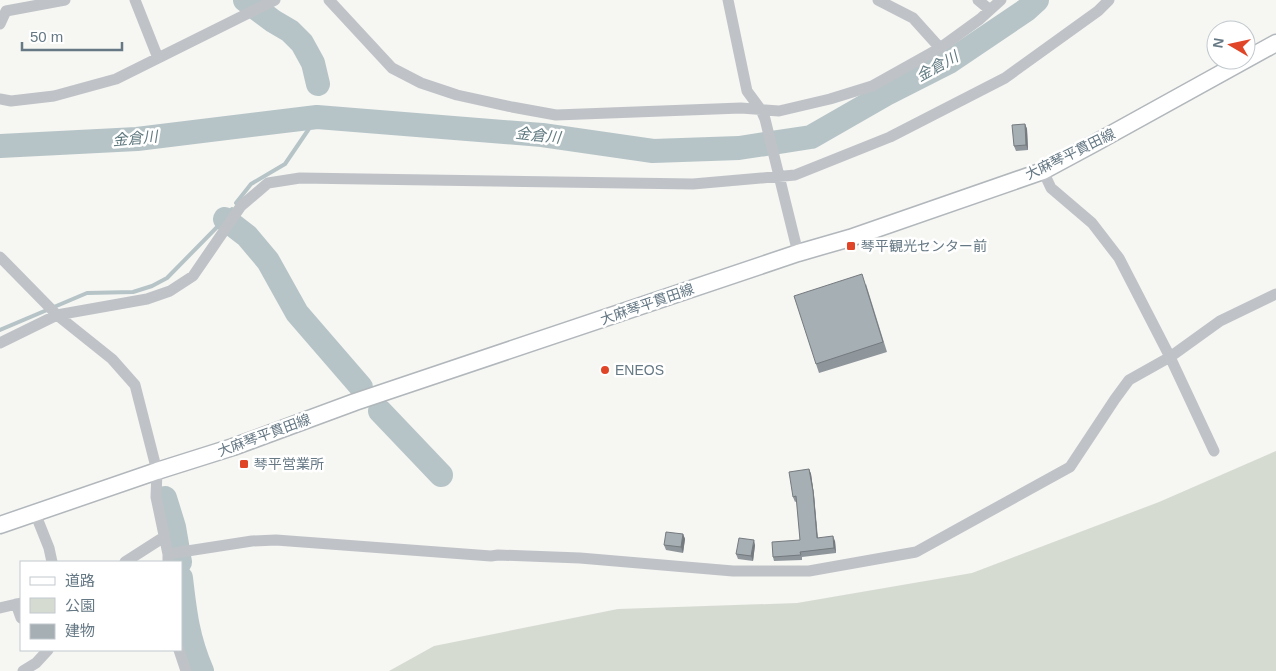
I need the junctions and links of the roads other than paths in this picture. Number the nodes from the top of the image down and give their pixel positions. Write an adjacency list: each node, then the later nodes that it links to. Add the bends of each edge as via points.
1 (65, 0): 11 (street, via 6,11)
2 (135, 0): 14 (street)
3 (275, 0): 14 (street)
4 (329, 0): 16 (street, via 392,68 457,95 556,115 740,108)
5 (728, 0): 16 (street, via 747,91)
6 (878, 0): 13 (street, via 914,18)
7 (978, 0): 10 (street)
8 (1001, 0): 10 (street)
9 (1109, 0): 18 (street, via 1005,78 890,137 795,175)
10 (990, 10): 13 (street)
11 (0, 24)
12 (1276, 43): 17 (main road, 大麻琴平貫田線)
13 (940, 48): 16 (street, via 872,86)
14 (158, 58): 15 (street, via 116,80 54,96 11,101)
15 (0, 99)
16 (763, 115): 18 (street)
17 (1043, 171): 19 (main road, 大麻琴平貫田線); 24 (street, via 1051,188 1092,223 1119,258)
18 (778, 173): 19 (street); 22 (street, via 694,184 300,178 268,183 241,206 193,276 170,291 147,299)
19 (798, 253): 26 (main road, 大麻琴平貫田線)
20 (0, 257): 22 (street)
21 (1276, 294): 24 (street, via 1220,321)
22 (57, 315): 23 (street); 26 (street, via 112,359 135,384)
23 (0, 343)
24 (1170, 357): 25 (street); 30 (street, via 1129,380 1070,467 916,552 808,571 733,571 580,558 491,556 276,540 252,541)
25 (1214, 451)
26 (158, 471): 27 (main road, 大麻琴平貫田線); 29 (street, via 156,497)
27 (35, 513): 28 (main road, 大麻琴平貫田線); 31 (street)
28 (0, 525)
29 (164, 537): 30 (street); 32 (street)
30 (168, 558)
31 (52, 561)
32 (127, 561)
33 (19, 604): 34 (street)
34 (0, 608)
35 (47, 651): 37 (street)
36 (179, 651): 38 (street)
37 (23, 671)
38 (186, 671)

